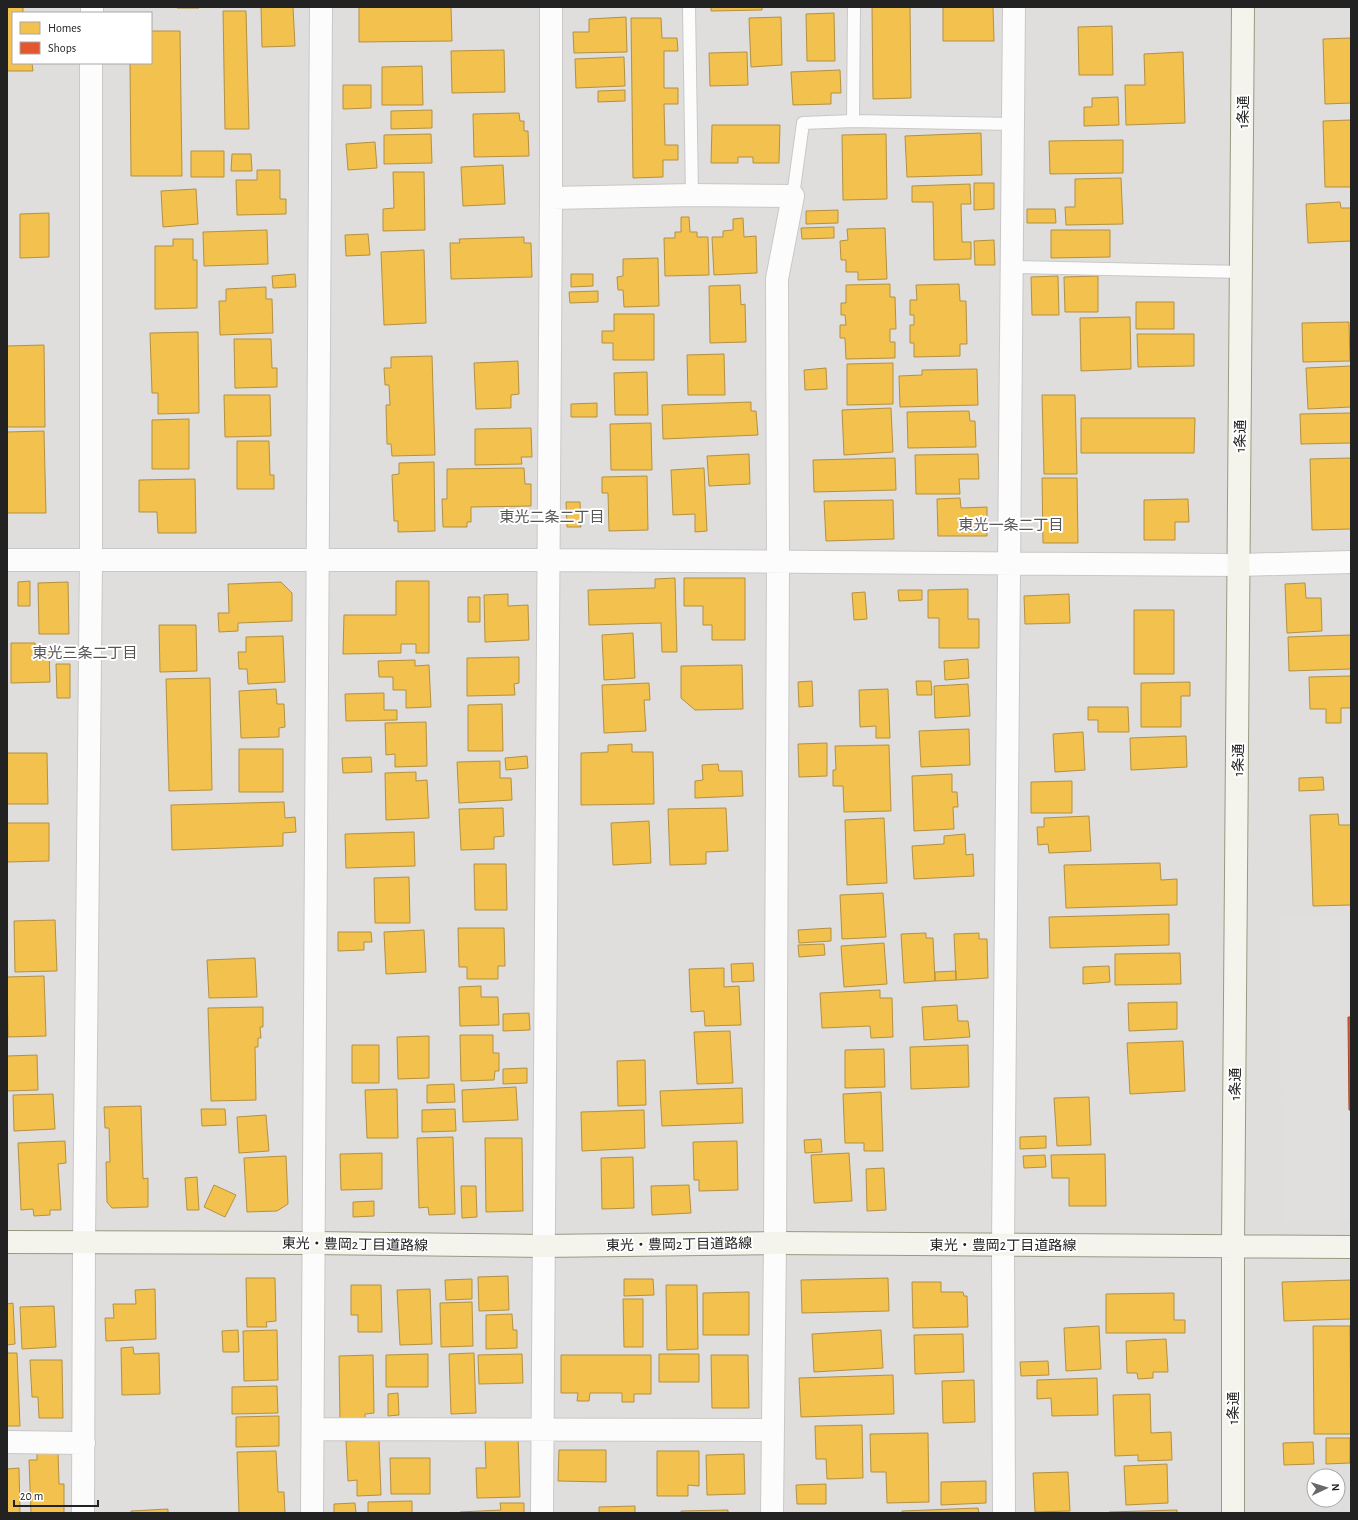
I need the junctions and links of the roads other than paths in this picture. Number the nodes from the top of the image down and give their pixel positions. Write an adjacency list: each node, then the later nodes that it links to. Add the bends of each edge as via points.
1 (321, 7): 16 (street)
2 (551, 7): 12 (street)
3 (689, 7): 10 (lane)
4 (854, 7): 8 (lane)
5 (1014, 7): 9 (street)
6 (1243, 7): 14 (main road, 1条通)
7 (92, 64): 18 (street)
8 (853, 122): 9 (lane); 11 (lane, via 803,123)
9 (1014, 124): 13 (street)
10 (692, 195): 11 (street); 12 (street)
11 (793, 196): 19 (street, via 777,279)
12 (551, 198): 17 (street)
13 (1011, 268): 14 (lane); 21 (street)
14 (1242, 272): 22 (main road, 1条通)
15 (7, 560): 18 (street)
16 (317, 560): 17 (street); 18 (street); 25 (street)
17 (549, 560): 19 (street); 28 (street)
18 (91, 561): 24 (street)
19 (778, 562): 21 (street); 26 (street)
20 (1351, 562): 22 (street)
21 (1009, 564): 22 (street); 27 (street)
22 (1239, 565): 29 (main road, 1条通)
23 (7, 1242): 24 (main road, 東光・豊岡2丁目道路線)
24 (84, 1243): 25 (main road, 東光・豊岡2丁目道路線); 35 (street)
25 (314, 1243): 28 (main road, 東光・豊岡2丁目道路線); 31 (street)
26 (775, 1243): 27 (main road, 東光・豊岡2丁目道路線); 28 (main road, 東光・豊岡2丁目道路線); 33 (street)
27 (1003, 1245): 29 (main road, 東光・豊岡2丁目道路線); 40 (street)
28 (543, 1246): 32 (street)
29 (1233, 1246): 30 (main road, 東光・豊岡2丁目道路線); 41 (main road, 1条通)
30 (1351, 1247)
31 (313, 1429): 32 (street); 37 (street)
32 (542, 1429): 33 (street); 38 (street)
33 (773, 1430): 39 (street)
34 (7, 1442): 35 (street)
35 (84, 1443): 36 (street)
36 (83, 1513)
37 (312, 1513)
38 (542, 1513)
39 (772, 1513)
40 (1004, 1513)
41 (1233, 1513)

